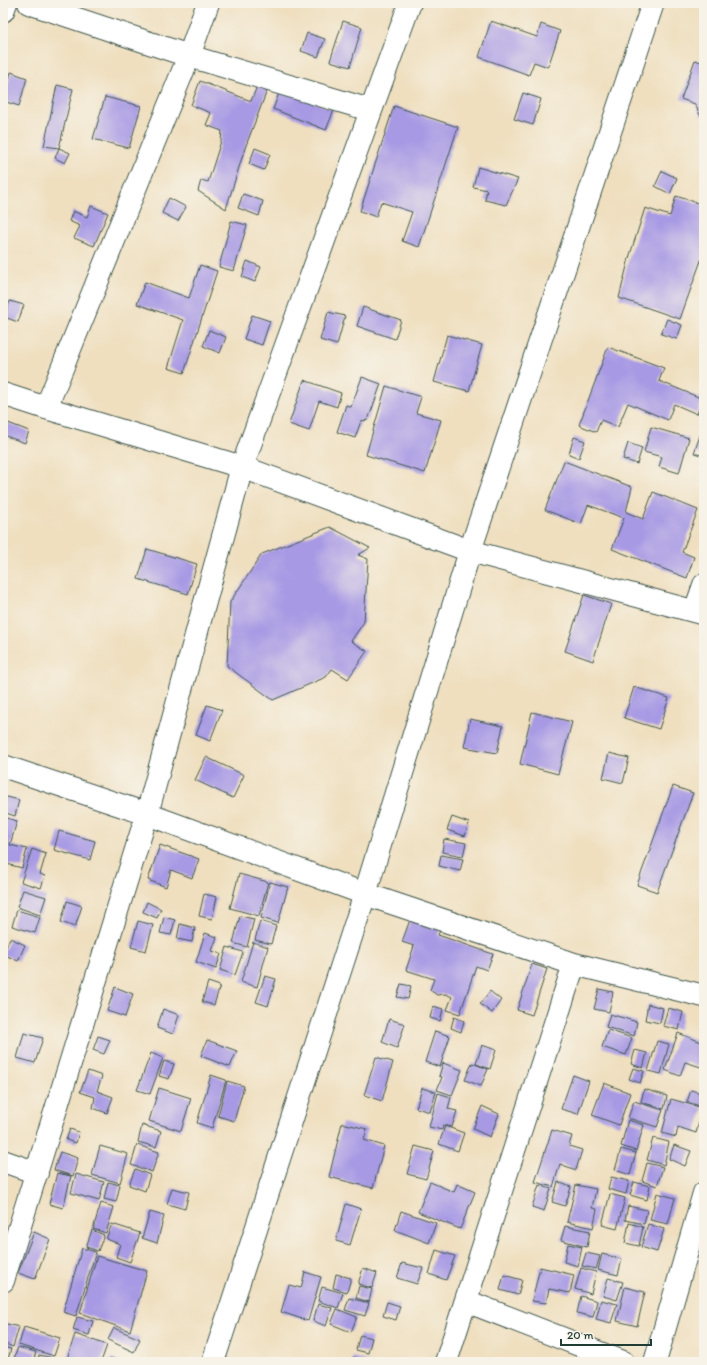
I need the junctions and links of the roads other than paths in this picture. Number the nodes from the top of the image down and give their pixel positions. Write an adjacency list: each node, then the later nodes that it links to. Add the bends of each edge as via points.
1 (6, 3): 6 (street)
2 (29, 3): 7 (street)
3 (208, 3): 7 (street)
4 (410, 3): 8 (street)
5 (653, 3): 12 (street)
6 (3, 11)
7 (189, 56): 8 (street); 10 (street)
8 (370, 110): 11 (street)
9 (3, 394): 10 (street)
10 (46, 408): 11 (street)
11 (242, 467): 12 (street); 16 (street)
12 (470, 551): 14 (street); 17 (street)
13 (704, 585): 14 (street)
14 (700, 612)
15 (3, 766): 16 (street)
16 (147, 814): 17 (street); 21 (street)
17 (365, 894): 18 (street); 25 (street)
18 (574, 964): 19 (street); 24 (street)
19 (704, 996)
20 (3, 1161): 21 (street)
21 (37, 1173): 23 (street)
22 (704, 1192): 28 (street)
23 (3, 1281)
24 (466, 1301): 26 (street); 27 (street)
25 (213, 1362)
26 (446, 1362)
27 (623, 1362)
28 (655, 1362)

